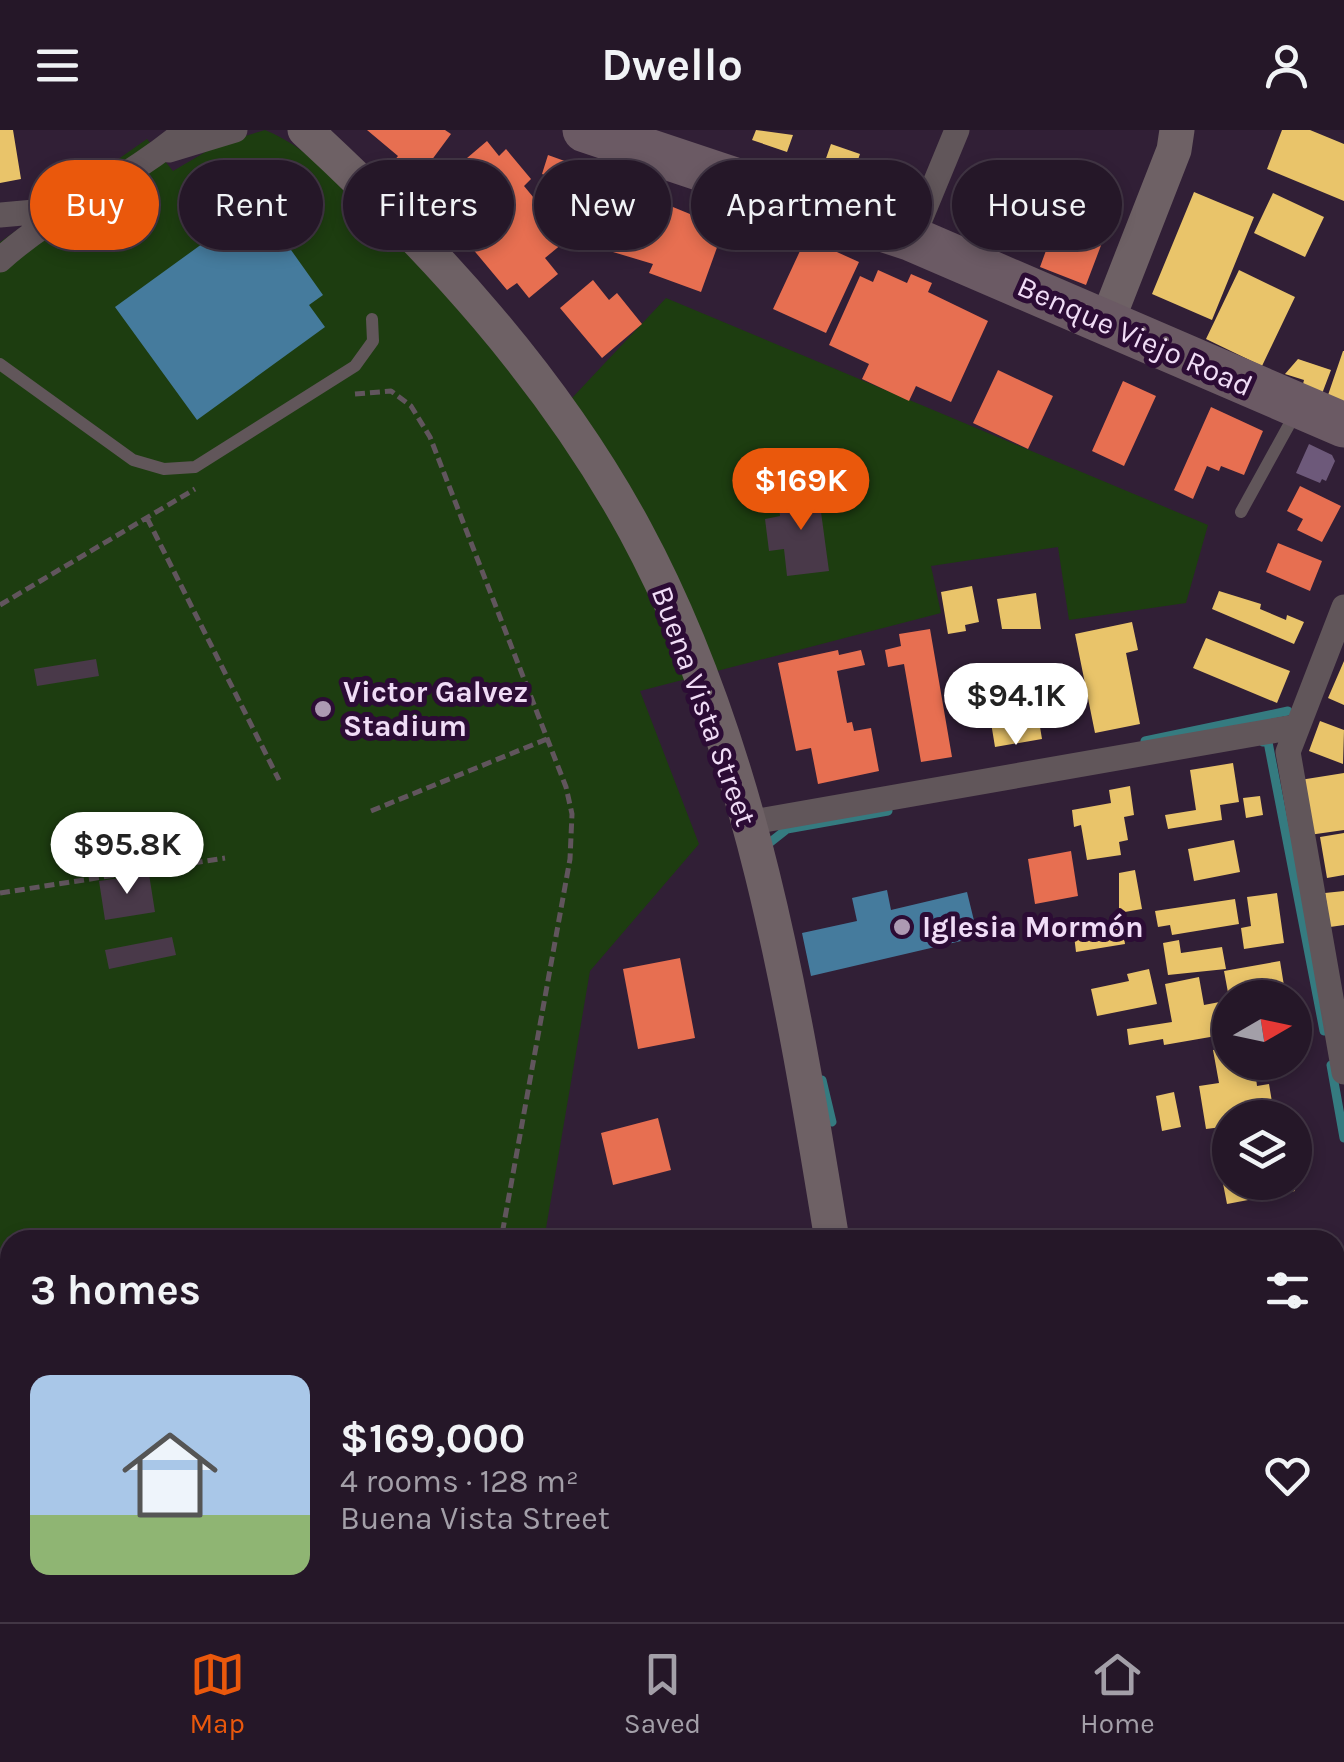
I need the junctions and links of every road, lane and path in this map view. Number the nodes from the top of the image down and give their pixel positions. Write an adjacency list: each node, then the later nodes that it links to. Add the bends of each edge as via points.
1 (186, 130): 8 (street)
2 (236, 130): 8 (street)
3 (305, 130): 11 (main road, Buena Vista Street)
4 (340, 130): 10 (main road, Buena Vista Street)
5 (585, 130): 12 (highway, Benque Viejo Road)
6 (957, 130): 13 (street)
7 (1178, 130): 21 (main road)
8 (160, 152): 9 (street)
9 (147, 160)
10 (357, 160)
11 (343, 165)
12 (691, 165)
13 (932, 190)
14 (30, 213): 15 (street)
15 (0, 216)
16 (30, 238): 19 (street)
17 (932, 247): 21 (highway, Benque Viejo Road)
18 (426, 250): 35 (main road, Buena Vista Street, via 552,398 634,529 677,617)
19 (0, 260)
20 (372, 319): 22 (lane, via 373,341 355,366 196,467 164,469 132,460)
21 (1106, 324): 24 (highway, Benque Viejo Road)
22 (0, 364)
23 (340, 403): 32 (path, via 356,394 391,392 411,406 430,437)
24 (1299, 408): 25 (highway, Benque Viejo Road); 27 (lane)
25 (1344, 425)
26 (212, 480): 28 (path)
27 (1241, 512)
28 (147, 518): 29 (path); 33 (path)
29 (0, 605)
30 (1344, 606): 31 (street)
31 (1294, 727): 35 (street); 38 (street, via 1288,775)
32 (547, 739): 34 (path); 39 (path, via 572,814 570,859)
33 (279, 780)
34 (371, 811)
35 (746, 822): 40 (main road, Buena Vista Street, via 803,1064)
36 (225, 858): 37 (path)
37 (0, 892)
38 (1344, 1072)
39 (503, 1230)
40 (830, 1230)

